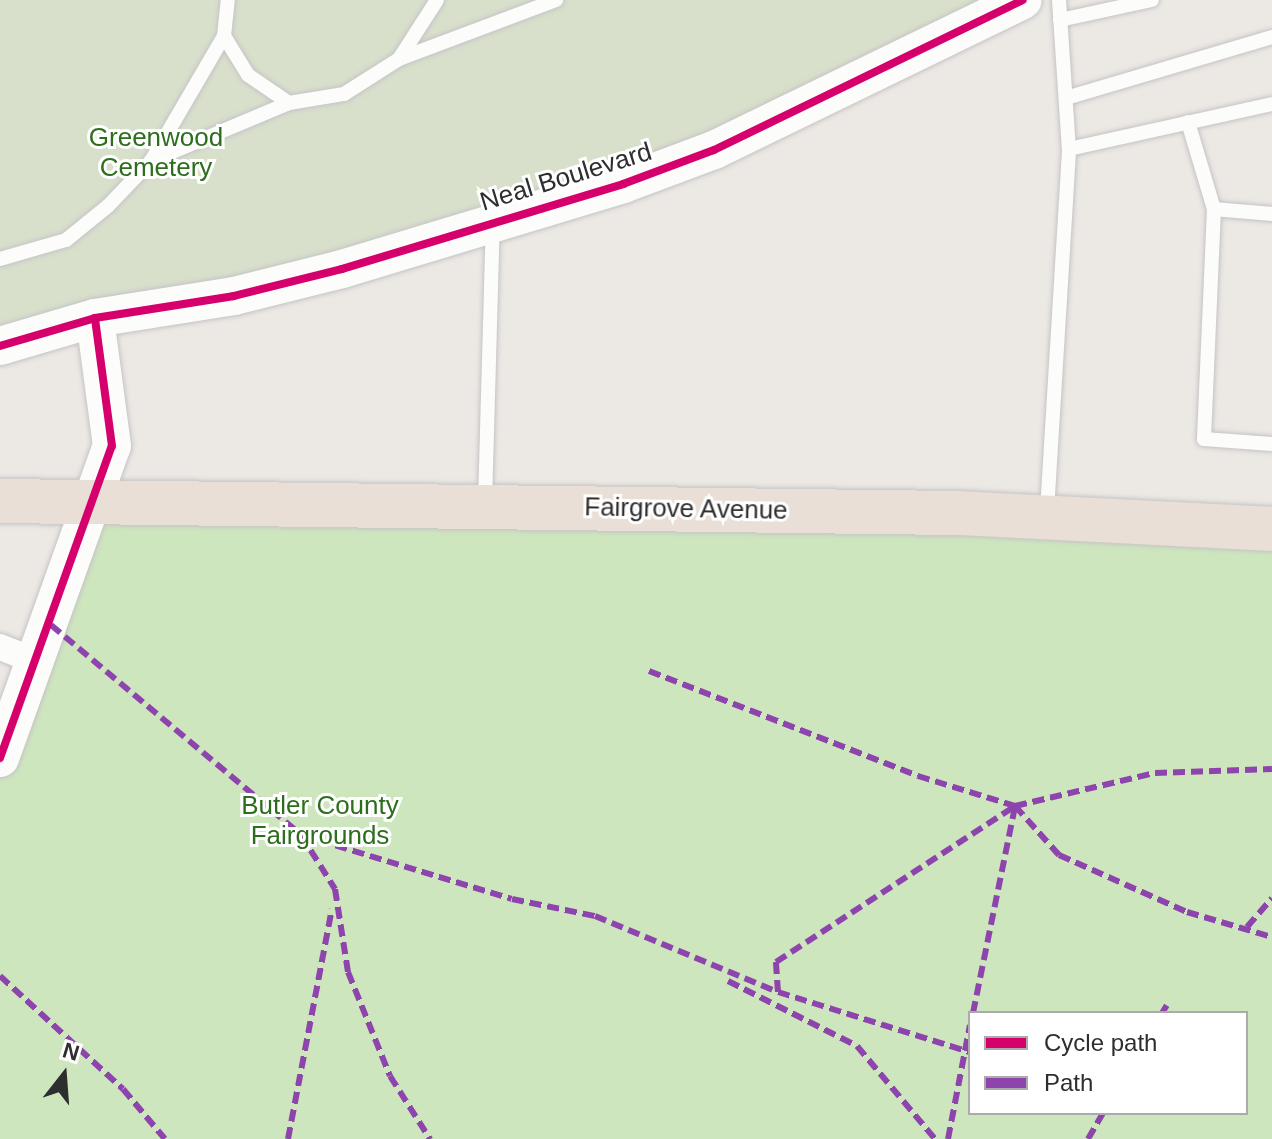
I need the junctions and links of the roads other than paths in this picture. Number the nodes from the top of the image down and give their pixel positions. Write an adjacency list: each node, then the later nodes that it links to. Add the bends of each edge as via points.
1 (228, 0): 8 (lane)
2 (437, 0): 10 (lane)
3 (556, 0): 10 (lane)
4 (1023, 0): 19 (street, Neal Boulevard, via 714,150)
5 (1059, 0): 7 (lane)
6 (1152, 0): 7 (lane)
7 (1060, 20): 11 (lane)
8 (224, 36): 12 (lane, via 248,75); 16 (lane)
9 (1272, 37): 11 (lane)
10 (399, 59): 12 (lane, via 344,94)
11 (1066, 98): 15 (lane)
12 (289, 103): 16 (lane)
13 (1272, 104): 14 (lane)
14 (1188, 122): 15 (lane); 17 (lane)
15 (1069, 149): 27 (lane)
16 (151, 161): 20 (lane, via 66,240)
17 (1214, 209): 18 (lane); 23 (lane, via 1204,439)
18 (1272, 214)
19 (494, 219): 21 (street, Neal Boulevard, via 234,296); 26 (lane)
20 (0, 259)
21 (95, 318): 22 (street, Neal Boulevard); 24 (street, via 112,446)
22 (0, 346)
23 (1272, 444)
24 (99, 497): 25 (highway, Fairgrove Avenue); 26 (highway, Fairgrove Avenue); 30 (street)
25 (0, 501)
26 (485, 505): 27 (highway, Fairgrove Avenue)
27 (1047, 517): 28 (highway, Fairgrove Avenue)
28 (1272, 529)
29 (0, 647): 30 (street)
30 (38, 662): 31 (street)
31 (0, 758)

